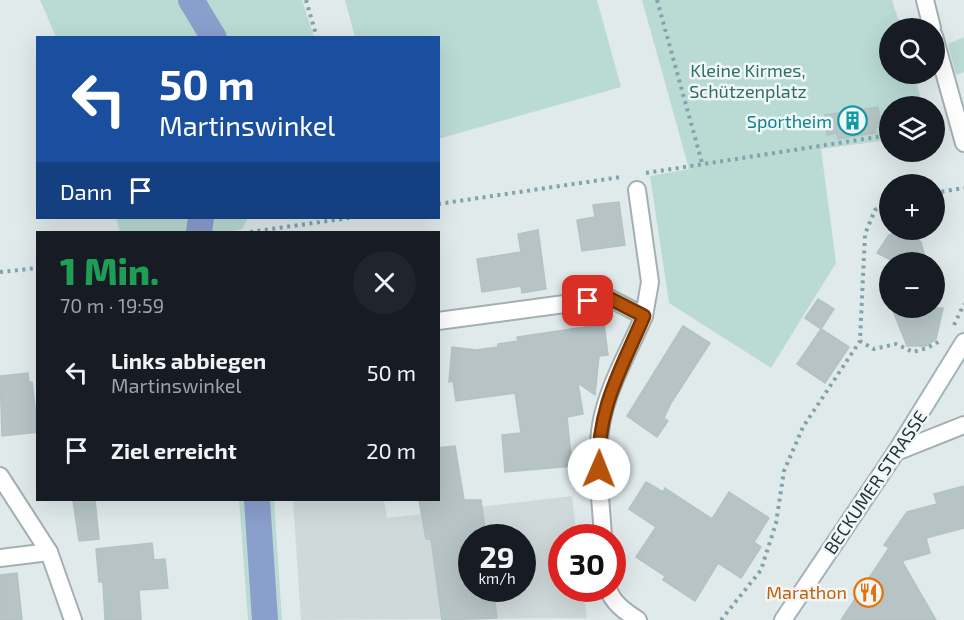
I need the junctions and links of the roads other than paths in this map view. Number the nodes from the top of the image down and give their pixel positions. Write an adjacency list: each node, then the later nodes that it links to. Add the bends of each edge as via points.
1 (925, 0): 2 (street)
2 (930, 18)
3 (945, 75): 4 (street)
4 (964, 143)
5 (635, 182): 6 (street, via 650,282)
6 (644, 316): 7 (street, via 609,298); 12 (street, via 608,397 601,425)
7 (440, 321)
8 (956, 339): 10 (street, BECKUMER STRASSE)
9 (964, 425): 10 (street)
10 (896, 452): 18 (street, BECKUMER STRASSE)
11 (0, 476): 13 (street)
12 (602, 524)
13 (49, 552): 14 (street); 16 (street)
14 (0, 558)
15 (616, 602): 17 (street)
16 (73, 620)
17 (638, 620)
18 (783, 620)

